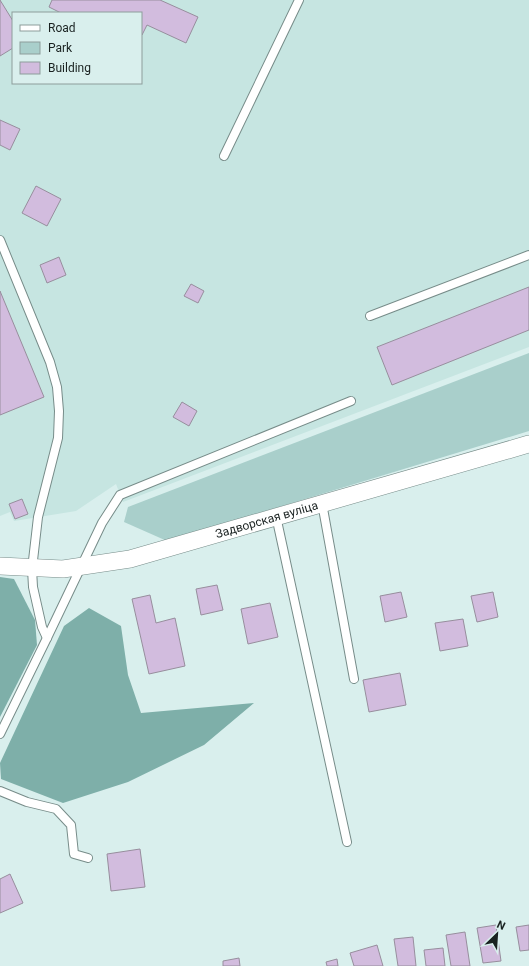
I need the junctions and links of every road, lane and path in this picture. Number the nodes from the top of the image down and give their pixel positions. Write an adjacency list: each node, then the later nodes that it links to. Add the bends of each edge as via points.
1 (300, 0): 2 (lane)
2 (224, 156)
3 (0, 240): 12 (lane, via 50,362 60,411 58,438 38,517)
4 (529, 255): 5 (lane)
5 (370, 316)
6 (351, 401): 11 (lane, via 120,495 102,522)
7 (529, 444): 8 (street, Задворская вуліца)
8 (322, 503): 9 (street, Задворская вуліца); 14 (lane)
9 (276, 516): 11 (street, Задворская вуліца, via 130,558); 17 (lane)
10 (0, 566): 12 (street, Задворская вуліца)
11 (81, 567): 12 (street, Задворская вуліца); 13 (lane)
12 (32, 569): 13 (lane, via 33,588)
13 (47, 638): 15 (lane)
14 (354, 679)
15 (0, 734)
16 (0, 791): 18 (lane, via 27,802 56,809 72,825 74,854)
17 (347, 842)
18 (88, 858)

